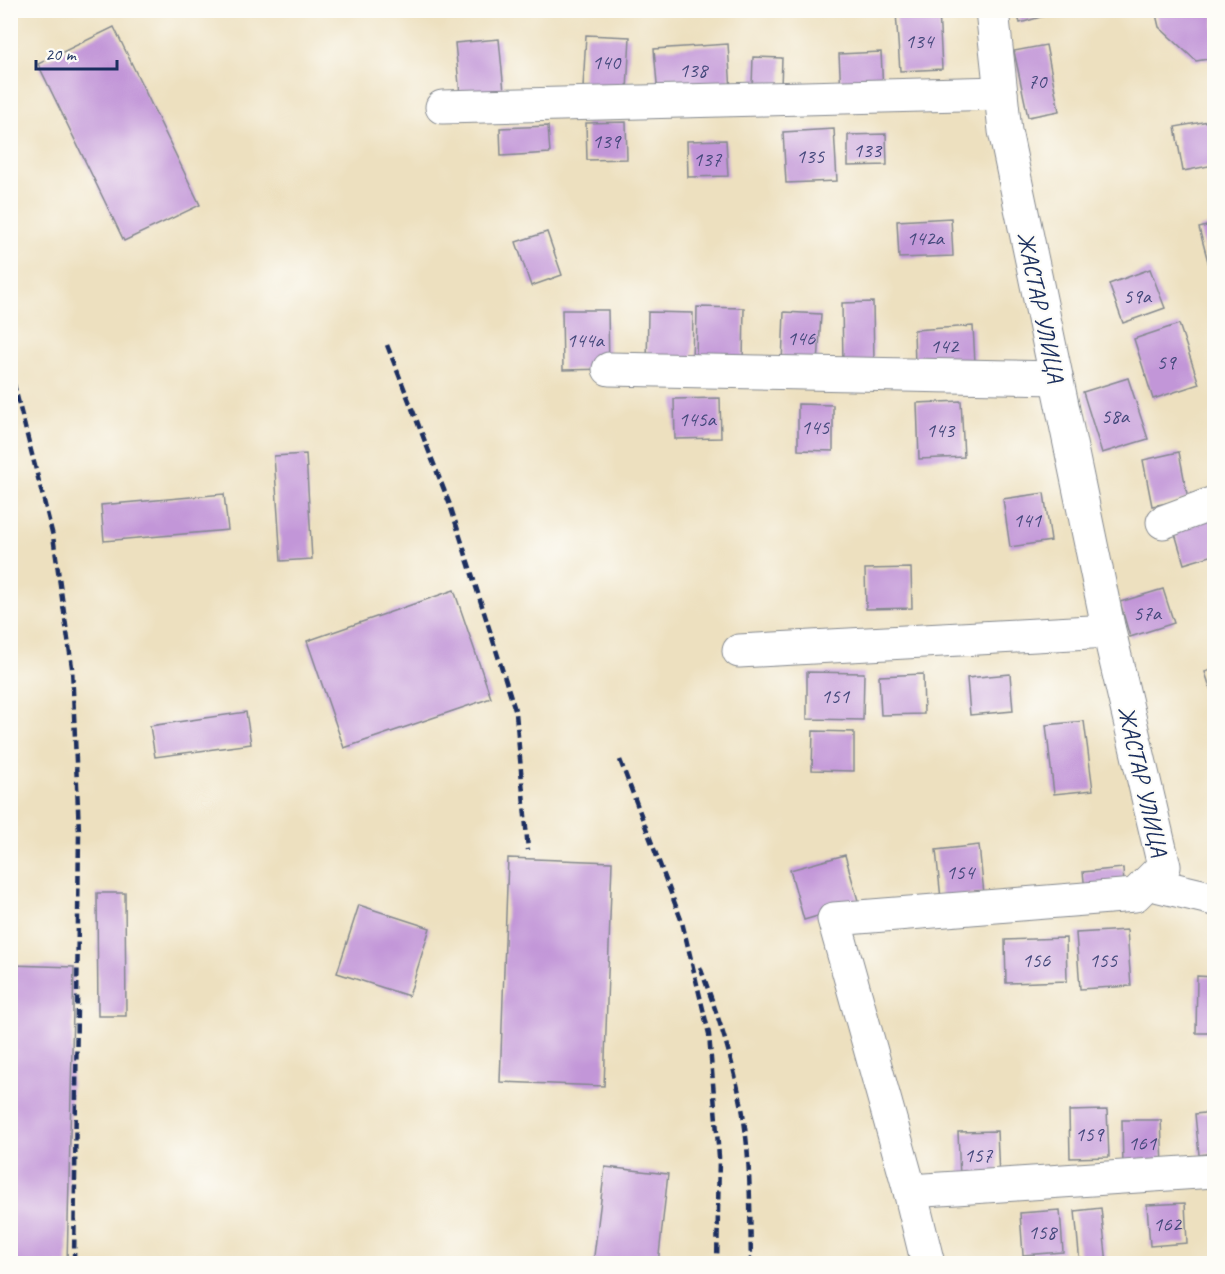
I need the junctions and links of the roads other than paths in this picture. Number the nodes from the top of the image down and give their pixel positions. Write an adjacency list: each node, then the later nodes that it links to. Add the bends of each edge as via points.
1 (992, 10): 2 (street, ЖАСТАР УЛИЦА)
2 (1001, 93): 3 (street); 5 (street, ЖАСТАР УЛИЦА, via 1005,131)
3 (442, 107)
4 (609, 369): 5 (street)
5 (1056, 378): 8 (street, ЖАСТАР УЛИЦА)
6 (1215, 502): 7 (street)
7 (1163, 522)
8 (1109, 631): 9 (street); 10 (street, ЖАСТАР УЛИЦА, via 1164,866)
9 (740, 651)
10 (1147, 883): 11 (street); 13 (street, ЖАСТАР УЛИЦА, via 1135,895 834,919)
11 (1215, 898)
12 (1215, 1171): 13 (street)
13 (910, 1191): 14 (street, ЖАСТАР УЛИЦА)
14 (928, 1263)

